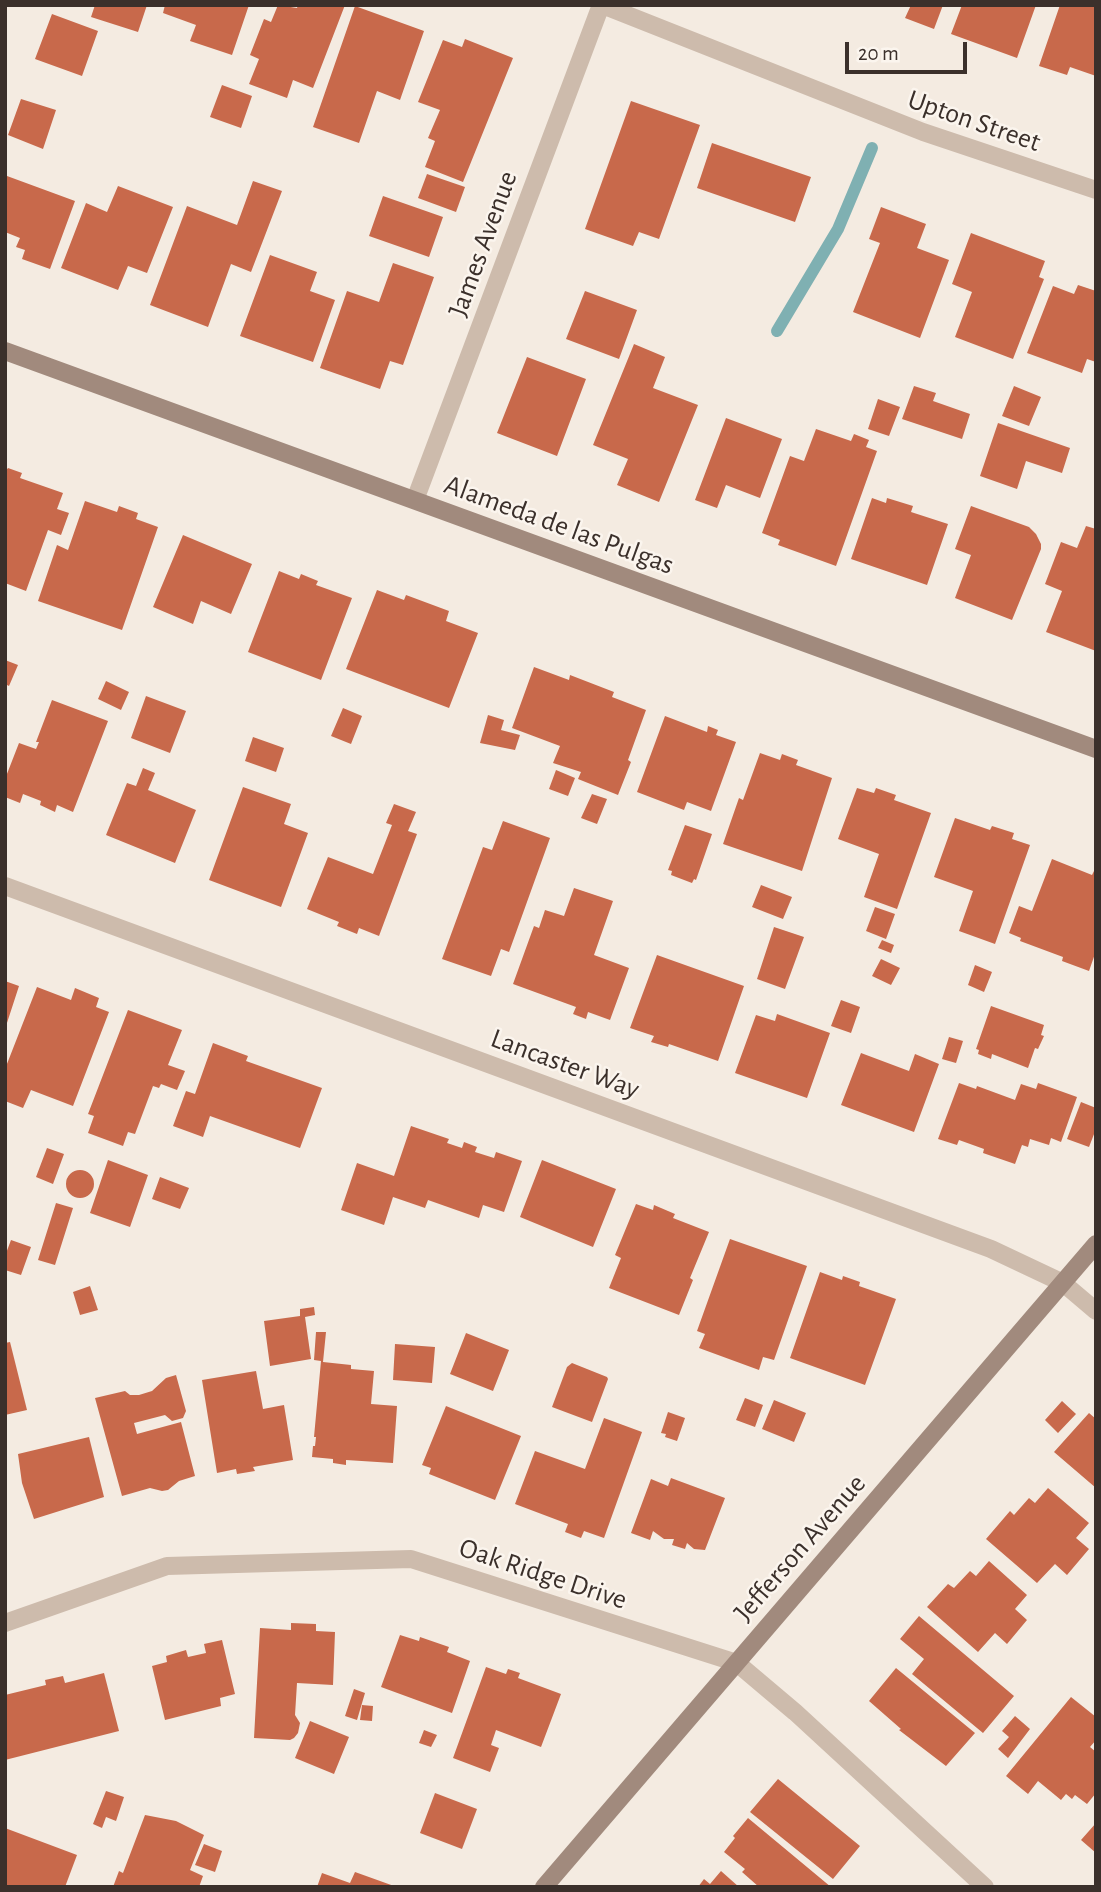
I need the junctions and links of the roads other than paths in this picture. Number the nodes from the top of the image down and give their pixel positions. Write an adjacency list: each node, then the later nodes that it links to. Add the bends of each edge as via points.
1 (601, 5): 2 (street, Upton Street, via 923,132); 4 (street, James Avenue)
2 (1096, 190)
3 (5, 351): 4 (main road, Alameda de las Pulgas)
4 (415, 500): 5 (main road, Alameda de las Pulgas)
5 (1096, 749)
6 (5, 886): 8 (street, Lancaster Way, via 991,1249)
7 (1096, 1244): 8 (main road, Jefferson Avenue)
8 (1063, 1283): 9 (street, Lancaster Way); 11 (main road, Jefferson Avenue)
9 (1096, 1311)
10 (5, 1622): 11 (street, Oak Ridge Drive, via 167,1566 411,1559)
11 (737, 1662): 12 (main road, Jefferson Avenue); 13 (street, Oak Ridge Drive)
12 (544, 1887)
13 (985, 1887)

